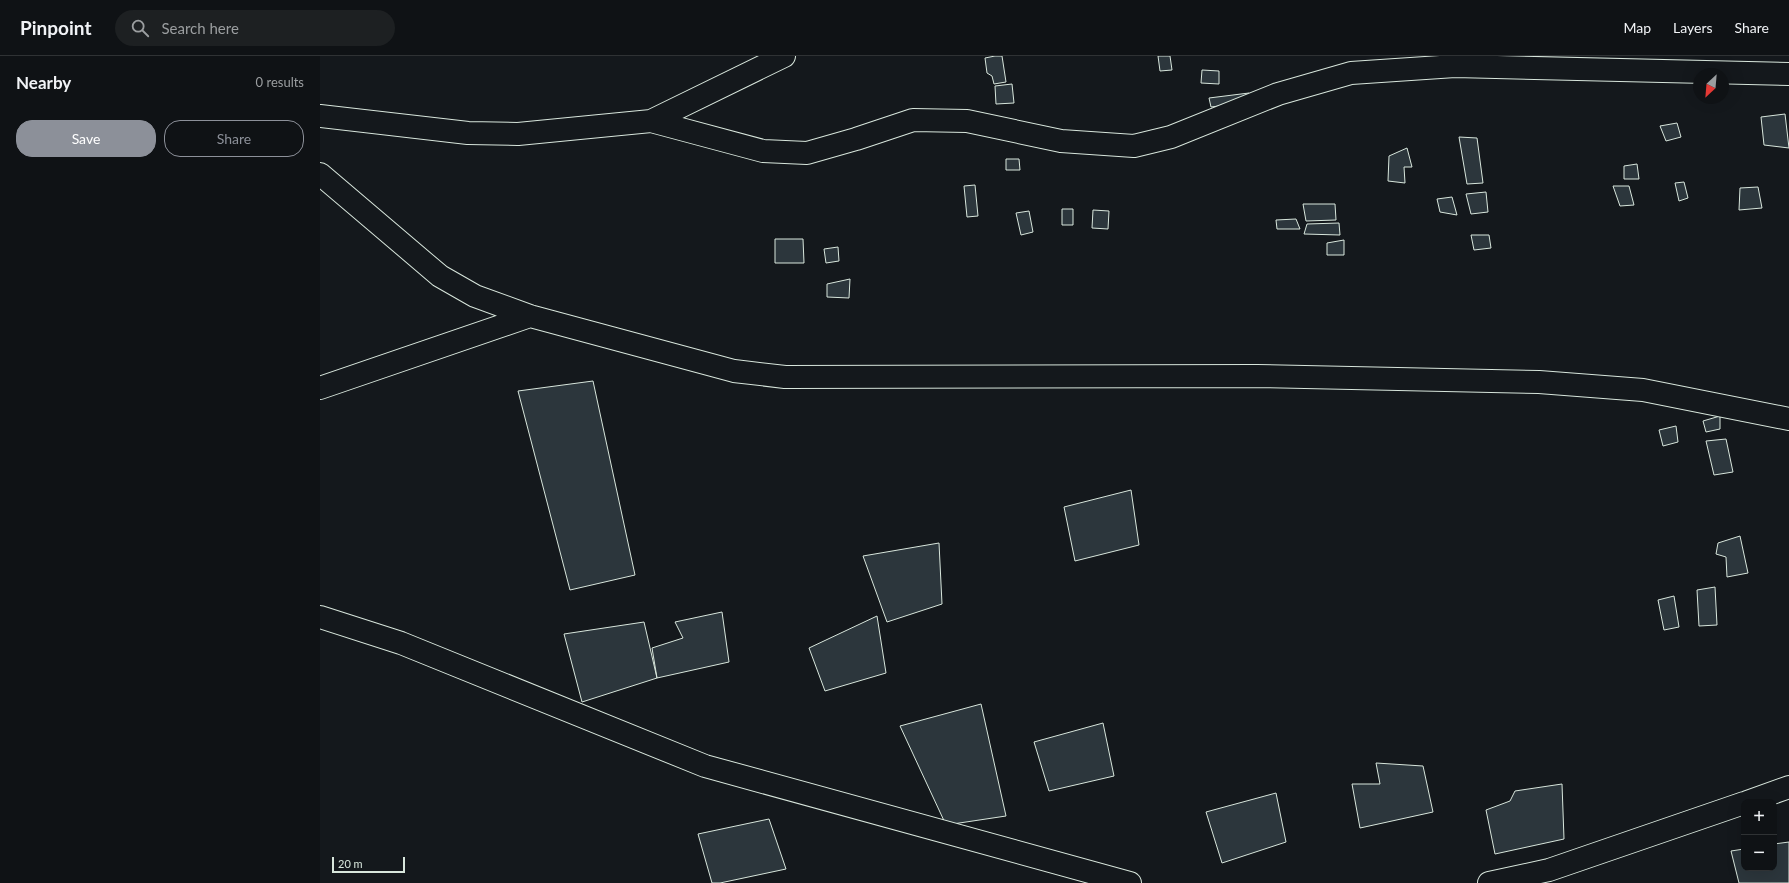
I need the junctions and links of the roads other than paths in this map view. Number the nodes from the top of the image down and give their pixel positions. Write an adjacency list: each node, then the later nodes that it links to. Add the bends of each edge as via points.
1 (784, 56): 4 (street)
2 (1789, 74): 4 (street, via 1455,66 1351,73 1278,94 1172,137 1134,146 1061,141 967,121 913,120 807,153 763,151)
3 (320, 116): 4 (street, via 468,133 518,134)
4 (651, 121)
5 (320, 174): 6 (street, via 440,276 475,296)
6 (530, 316): 7 (street); 8 (street, via 734,371 785,377 1257,376 1539,382 1643,390)
7 (320, 388)
8 (1789, 419)
9 (320, 617): 13 (street, via 401,643 705,766)
10 (1789, 788): 11 (street)
11 (1754, 799)
12 (1741, 803): 14 (street, via 1549,870)
13 (1130, 883)
14 (1489, 883)

